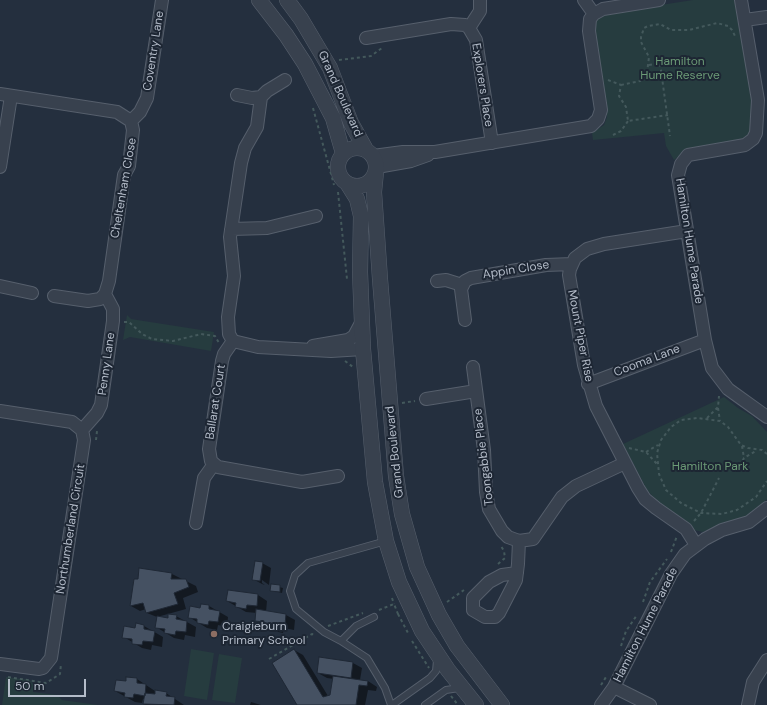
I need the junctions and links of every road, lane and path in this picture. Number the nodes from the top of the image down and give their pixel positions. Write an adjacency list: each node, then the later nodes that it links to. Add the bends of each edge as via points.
1 (162, 0): 25 (street, Coventry Lane, via 147,98 140,112)
2 (259, 0): 31 (street, Grand Boulevard, via 305,64 333,118)
3 (286, 0): 32 (street, Grand Boulevard, via 321,51 338,86 351,123)
4 (480, 0): 11 (street, Explorers Place, via 480,12)
5 (584, 0): 8 (street)
6 (659, 0): 8 (street, via 608,8)
7 (741, 0): 10 (street, Hamilton Hume Parade)
8 (594, 14): 18 (street, via 590,19 589,31)
9 (767, 17): 10 (street)
10 (745, 20): 13 (street, Hamilton Hume Parade)
11 (469, 28): 12 (street, Explorers Place, via 465,25 451,24); 30 (street, Explorers Place, via 476,40)
12 (366, 38)
13 (749, 44): 16 (path, via 738,46 732,30 723,24 680,31 654,24 644,28 641,37 649,57); 29 (street, Hamilton Hume Parade)
14 (382, 48): 15 (path, via 371,56)
15 (339, 60)
16 (649, 65): 19 (path, via 640,80); 24 (path, via 660,63)
17 (285, 80): 22 (street)
18 (597, 81): 19 (path, via 611,80); 30 (street, via 601,110 598,119 591,126)
19 (621, 85): 26 (path, via 619,96 626,107)
20 (5, 95): 25 (street, Cheltenham Close, via 117,112); 33 (street)
21 (237, 95): 22 (street)
22 (260, 97): 36 (street, via 256,126 241,163)
23 (310, 103): 40 (path, via 337,191)
24 (668, 115): 26 (path); 28 (path)
25 (131, 121): 44 (street, Cheltenham Close, via 133,130 128,166 124,175)
26 (628, 121): 27 (path, via 622,131)
27 (613, 135)
28 (670, 136)
29 (762, 136): 37 (street, Hamilton Hume Parade, via 745,144 688,155 681,164 678,175)
30 (492, 143): 32 (street, via 435,152 403,152)
31 (343, 153): 32 (street, via 354,148); 34 (street, via 338,169)
32 (373, 161): 34 (street, via 369,182 358,186); 49 (street, Grand Boulevard)
33 (0, 167)
34 (347, 183): 46 (street, Grand Boulevard, via 357,199 361,216)
35 (316, 216): 36 (street, via 267,228)
36 (231, 229): 51 (street, via 234,276 228,327)
37 (687, 231): 38 (street, via 595,246 580,253); 50 (street, Hamilton Hume Parade)
38 (572, 264): 41 (street, Appin Close, via 546,265 471,278); 55 (street, Mount Piper Rise, via 569,275)
39 (437, 281): 41 (street, via 446,280)
40 (347, 284)
41 (462, 285): 47 (street)
42 (0, 286): 43 (street)
43 (32, 293)
44 (105, 294): 45 (street, via 100,299 88,301); 48 (street, Penny Lane, via 113,309)
45 (54, 296)
46 (362, 319): 52 (street, via 354,336 348,340); 53 (street, Grand Boulevard)
47 (465, 320)
48 (113, 321): 51 (path, via 129,322 152,339 173,341 200,334 215,336 219,344); 65 (street, Penny Lane, via 101,405)
49 (384, 330): 53 (street); 59 (street, Grand Boulevard)
50 (705, 340): 55 (street, Cooma Lane); 63 (street, Hamilton Hume Parade, via 712,368 719,379 738,398 757,408)
51 (230, 345): 52 (street); 74 (street, Ballarat Court, via 222,360 208,449)
52 (301, 349): 53 (street)
53 (364, 349): 84 (street, Grand Boulevard, via 375,482)
54 (473, 367): 56 (street, Toongabbie Place)
55 (588, 384): 68 (street, Mount Piper Rise, via 596,406)
56 (476, 391): 58 (street, Toongabbie Place); 85 (street, Toongabbie Place, via 489,509 502,531 508,537)
57 (717, 393): 60 (path, via 720,397)
58 (426, 400): 59 (path)
59 (390, 404): 103 (street, Grand Boulevard, via 402,514 418,567 428,593 457,646)
60 (718, 407): 62 (path); 64 (path)
61 (0, 411): 65 (street, via 72,422)
62 (706, 418): 64 (path); 66 (path, via 689,418 676,423)
63 (767, 418)
64 (720, 421): 67 (path, via 728,427)
65 (82, 430): 95 (street, Northumberland Circuit, via 84,440 51,658 44,668 39,669)
66 (658, 445): 70 (path); 75 (path)
67 (741, 445): 69 (path); 72 (path)
68 (618, 448): 70 (path, via 627,447); 73 (street, Mount Piper Rise)
69 (757, 450): 71 (path); 72 (path)
70 (646, 452): 75 (path)
71 (767, 454)
72 (744, 458): 76 (path)
73 (625, 463): 83 (street, Mount Piper Rise, via 645,499); 85 (street, via 576,486 558,502 536,536)
74 (214, 464): 77 (street, via 223,468 302,482); 82 (street, via 204,478)
75 (657, 465): 81 (path, via 662,482 670,494 688,508)
76 (740, 466)
77 (338, 476)
78 (719, 478): 81 (path)
79 (767, 481): 81 (path, via 756,497 737,510 722,514)
80 (767, 508): 86 (street, Hamilton Hume Parade, via 750,522 714,534)
81 (701, 513): 83 (path)
82 (196, 523)
83 (686, 529): 86 (street, Mount Piper Rise); 88 (path, via 676,538 671,554 650,582)
84 (386, 541): 91 (lane, via 308,563 295,575 290,586 296,609 324,632); 93 (street, Grand Boulevard, via 410,608)
85 (519, 541): 87 (street)
86 (696, 545): 99 (street, Hamilton Hume Parade, via 685,554 671,574)
87 (517, 573)
88 (642, 606)
89 (639, 613): 92 (path, via 626,631)
90 (374, 617): 91 (lane, via 356,626)
91 (341, 641): 100 (lane, via 359,652 370,663)
92 (620, 650)
93 (436, 652): 98 (street, Grand Boulevard); 100 (lane, via 436,671)
94 (767, 660): 105 (street, via 754,682)
95 (0, 664)
96 (606, 676): 97 (path)
97 (599, 687)
98 (461, 688): 101 (lane, via 446,690); 102 (street, Grand Boulevard)
99 (607, 698): 104 (street)
100 (392, 705)
101 (425, 705)
102 (476, 705)
103 (502, 705)
104 (650, 705)
105 (748, 705)

